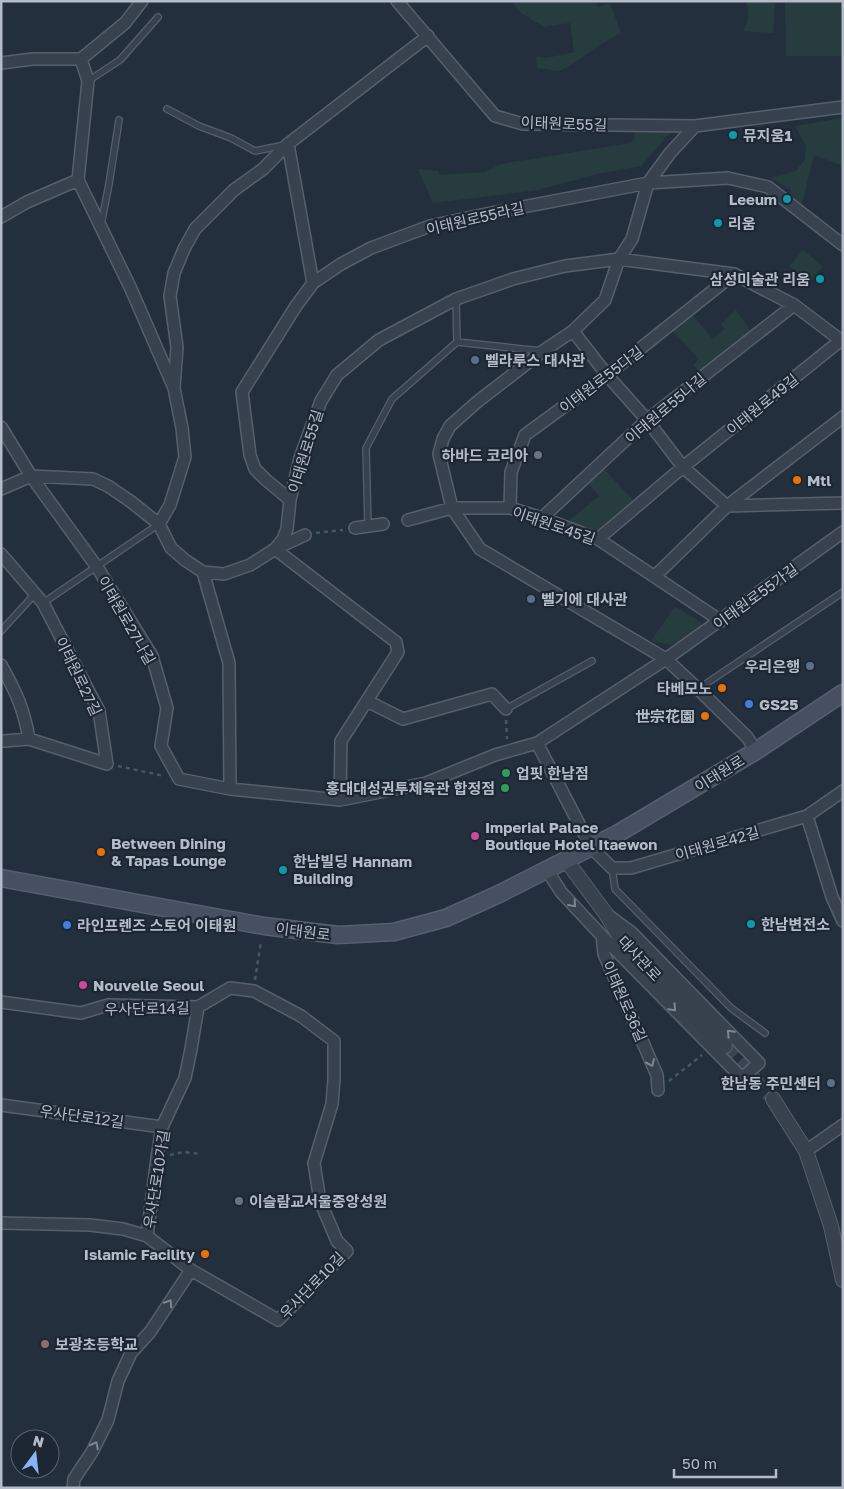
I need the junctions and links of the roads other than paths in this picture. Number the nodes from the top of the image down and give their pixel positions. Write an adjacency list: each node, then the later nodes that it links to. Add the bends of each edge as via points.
1 (142, 1): 5 (street, via 125,23)
2 (397, 1): 4 (street, 이태원로55길)
3 (158, 17): 7 (lane, via 120,60)
4 (428, 36): 11 (street, 이태원로55길, via 495,116 523,124); 12 (street)
5 (80, 59): 6 (street); 7 (street)
6 (1, 63)
7 (88, 81): 13 (street)
8 (843, 107): 11 (street, 이태원로55길)
9 (167, 109): 12 (lane, via 255,150)
10 (119, 120): 16 (lane)
11 (695, 126): 14 (street)
12 (288, 144): 20 (street); 28 (street, via 234,190 196,229 184,249 174,273 170,296 177,347)
13 (78, 180): 15 (street); 16 (street)
14 (648, 183): 17 (street, via 728,178 768,187); 18 (street, via 632,239); 20 (street, 이태원로55라길, via 430,226 371,248)
15 (1, 217)
16 (100, 227): 28 (street)
17 (843, 245)
18 (619, 259): 19 (street, 이태원로55길); 21 (street, 이태원로55길, via 565,266 513,279); 23 (street, via 605,300)
19 (734, 274): 22 (street, 이태원로55길); 27 (street, 이태원로55다길)
20 (312, 283): 35 (street, 이태원로55라길, via 242,392 250,455 255,469)
21 (456, 299): 25 (lane); 35 (street, 이태원로55길, via 379,340 337,375 321,401 300,458)
22 (794, 305): 24 (street, 이태원로55길); 30 (street, 이태원로55나길)
23 (572, 331): 26 (street); 27 (street)
24 (841, 341): 32 (street, 이태원로49길)
25 (457, 342): 26 (lane); 44 (lane, via 392,399 366,448)
26 (543, 351): 38 (street, via 450,426 439,454)
27 (607, 375): 30 (street); 39 (street, 이태원로55다길, via 525,435 511,472)
28 (174, 388): 42 (street, via 185,457 170,505)
29 (843, 417): 37 (street)
30 (647, 420): 32 (street); 40 (street, 이태원로55나길)
31 (1, 427): 33 (street)
32 (683, 467): 37 (street); 48 (street, 이태원로49길)
33 (31, 476): 34 (street); 42 (street, via 93,479 130,500); 51 (street, 이태원로27나길)
34 (1, 490)
35 (290, 500): 49 (street, 이태원로55길, via 287,529)
36 (843, 503): 37 (street)
37 (727, 506): 53 (street)
38 (452, 508): 39 (street, 이태원로45길); 41 (street, 이태원로45길); 58 (street, via 480,549)
39 (510, 508): 40 (street, 이태원로45길)
40 (542, 518): 48 (street, 이태원로45길)
41 (408, 520)
42 (159, 524): 51 (lane); 52 (street, via 171,548)
43 (383, 524): 44 (street)
44 (368, 526): 45 (street)
45 (354, 528)
46 (843, 532): 56 (street, 이태원로55가길)
47 (305, 535): 49 (street)
48 (598, 539): 53 (street, 이태원로45길)
49 (275, 549): 52 (street, 이태원로55길, via 250,565 224,574); 63 (street, via 396,642 398,652)
50 (1, 554): 55 (street, 이태원로27길)
51 (97, 567): 55 (lane); 69 (street, 이태원로27나길, via 152,656 167,708 161,746 179,779)
52 (203, 572): 69 (street, via 228,663)
53 (655, 576): 56 (street, 이태원로45길)
54 (843, 592): 61 (lane)
55 (39, 599): 57 (lane); 65 (street, 이태원로27길, via 99,710 107,764)
56 (721, 621): 58 (street, 이태원로55가길)
57 (1, 630)
58 (666, 659): 61 (street); 67 (street)
59 (592, 661): 64 (lane)
60 (1, 665): 65 (street, via 25,716)
61 (698, 689): 68 (street)
62 (843, 692): 68 (main road, 이태원로)
63 (367, 701): 64 (street, via 403,719 492,694); 71 (street, via 341,742)
64 (506, 709)
65 (29, 739): 66 (street)
66 (4, 741)
67 (537, 743): 71 (street, via 496,755 426,783); 73 (street)
68 (756, 751): 73 (main road, 이태원로)
69 (230, 789): 71 (street)
70 (843, 791): 72 (street, 이태원로42길)
71 (340, 800)
72 (807, 816): 75 (street, 이태원로42길, via 631,868); 78 (street)
73 (591, 847): 74 (main road, 이태원로); 75 (street)
74 (566, 860): 76 (main road, 이태원로); 79 (street, 대사관로)
75 (612, 868): 84 (lane, via 615,889 731,1008)
76 (547, 870): 77 (main road, 이태원로, via 446,918 394,932 338,935 264,926); 81 (street, one-way to 81, via 561,892)
77 (1, 878)
78 (838, 895): 80 (street)
79 (606, 914): 86 (street, 대사관로, via 621,939); 86 (street, one-way to 79, via 742,1078 759,1064 632,933)
80 (843, 921)
81 (602, 936): 86 (street, one-way to 86); 87 (street, 이태원로36길, one-way to 87, via 604,954 657,1075)
82 (1, 1002): 83 (street, 우사단로14길, via 81,1013 108,1005)
83 (198, 1007): 85 (street, 우사단로14길, via 230,988 254,991 301,1016); 91 (street, 우사단로10가길, via 185,1078)
84 (765, 1033)
85 (334, 1041): 95 (street, 우사단로10길, via 332,1104 314,1163 320,1201 337,1241 347,1251 278,1320)
86 (718, 1047)
87 (658, 1090)
88 (773, 1099): 92 (street)
89 (1, 1105): 91 (street, 우사단로12길)
90 (843, 1125): 92 (street)
91 (162, 1127): 94 (street, 우사단로10가길)
92 (806, 1151): 96 (street, via 831,1226)
93 (1, 1223): 94 (street, 우사단로10길, via 90,1225)
94 (147, 1236): 95 (street, 우사단로10길)
95 (191, 1270): 97 (street, one-way to 95, via 74,1479 108,1420 118,1381 131,1353 150,1332)
96 (843, 1280)
97 (73, 1488)

